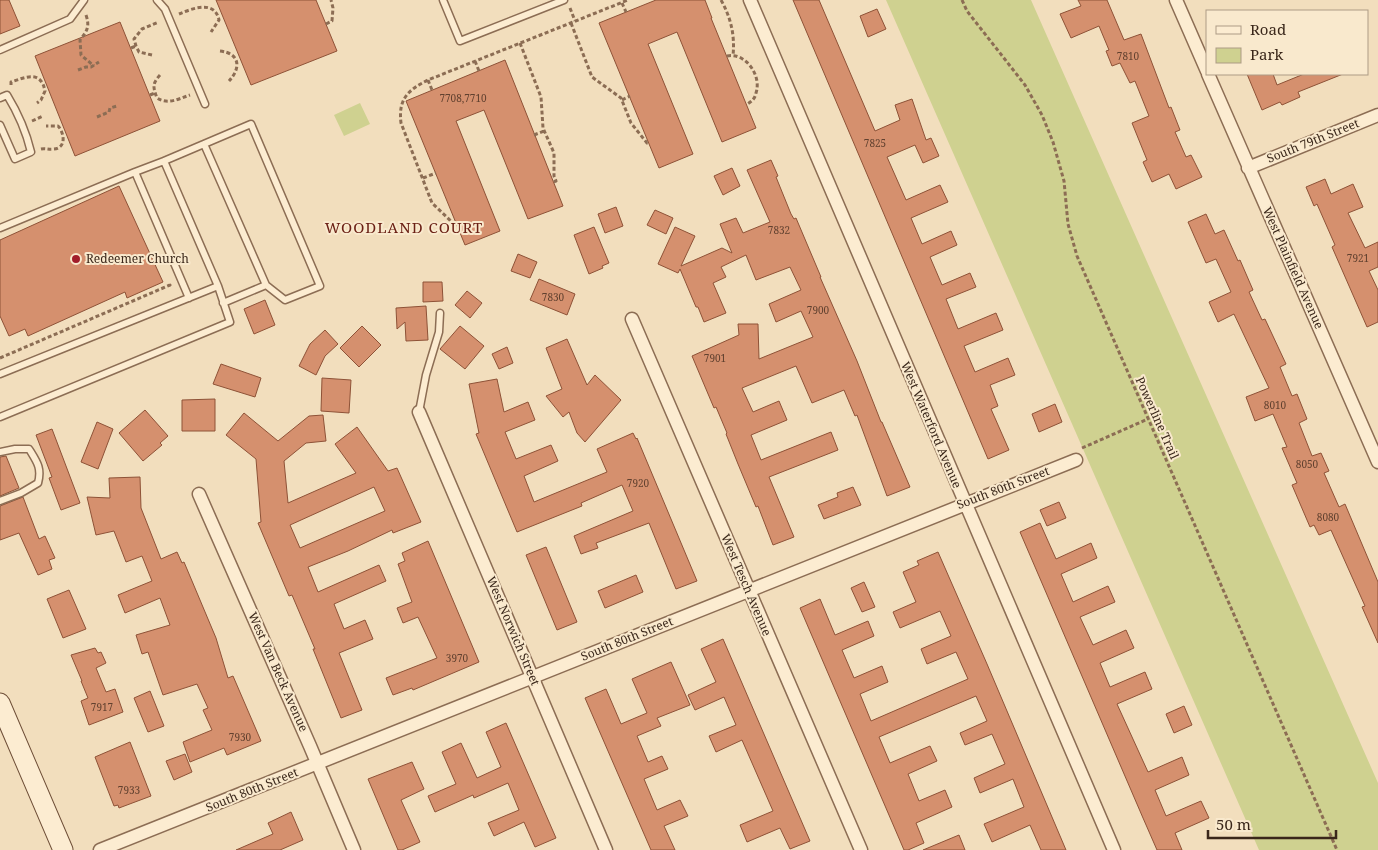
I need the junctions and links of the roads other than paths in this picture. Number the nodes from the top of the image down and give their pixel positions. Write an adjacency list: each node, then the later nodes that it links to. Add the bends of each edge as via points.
1 (157, 0): 11 (lane, via 165,9)
2 (443, 0): 3 (lane, via 460,41)
3 (564, 0)
4 (750, 0): 33 (street, West Waterford Avenue)
5 (1176, 0): 8 (street, West Plainfield Avenue)
6 (83, 2): 7 (lane, via 70,19)
7 (0, 50)
8 (1206, 70)
9 (1208, 75): 16 (street, West Plainfield Avenue)
10 (0, 98): 13 (lane, via 7,94 14,105 31,152 15,158)
11 (205, 104)
12 (1378, 115): 16 (street, South 79th Street)
13 (0, 125)
14 (204, 144): 15 (lane); 19 (lane); 19 (lane, via 251,124 320,286 285,300)
15 (164, 161): 17 (lane); 20 (lane)
16 (1248, 168): 30 (street, West Plainfield Avenue)
17 (135, 172): 18 (lane); 21 (lane)
18 (0, 228)
19 (266, 285): 22 (lane)
20 (218, 286): 21 (lane); 22 (lane)
21 (189, 298): 25 (lane)
22 (223, 303): 27 (lane, via 230,322)
23 (440, 313): 26 (lane, via 439,332)
24 (632, 319): 34 (street, West Tesch Avenue)
25 (0, 374)
26 (419, 412): 35 (street, West Norwich Street)
27 (0, 417)
28 (0, 452): 32 (lane, via 29,449 41,474 38,483)
29 (1076, 460): 33 (street, South 80th Street)
30 (1378, 462)
31 (199, 494): 37 (street, West Van Beck Avenue)
32 (0, 501)
33 (964, 503): 34 (street, South 80th Street); 43 (street, West Waterford Avenue)
34 (748, 590): 35 (street, South 80th Street); 42 (street, West Tesch Avenue)
35 (533, 678): 37 (street, South 80th Street); 41 (street, West Norwich Street)
36 (0, 703): 38 (street)
37 (318, 764): 39 (street, South 80th Street); 40 (street, West Van Beck Avenue)
38 (63, 850)
39 (100, 850)
40 (354, 850)
41 (606, 850)
42 (860, 850)
43 (1114, 850)

